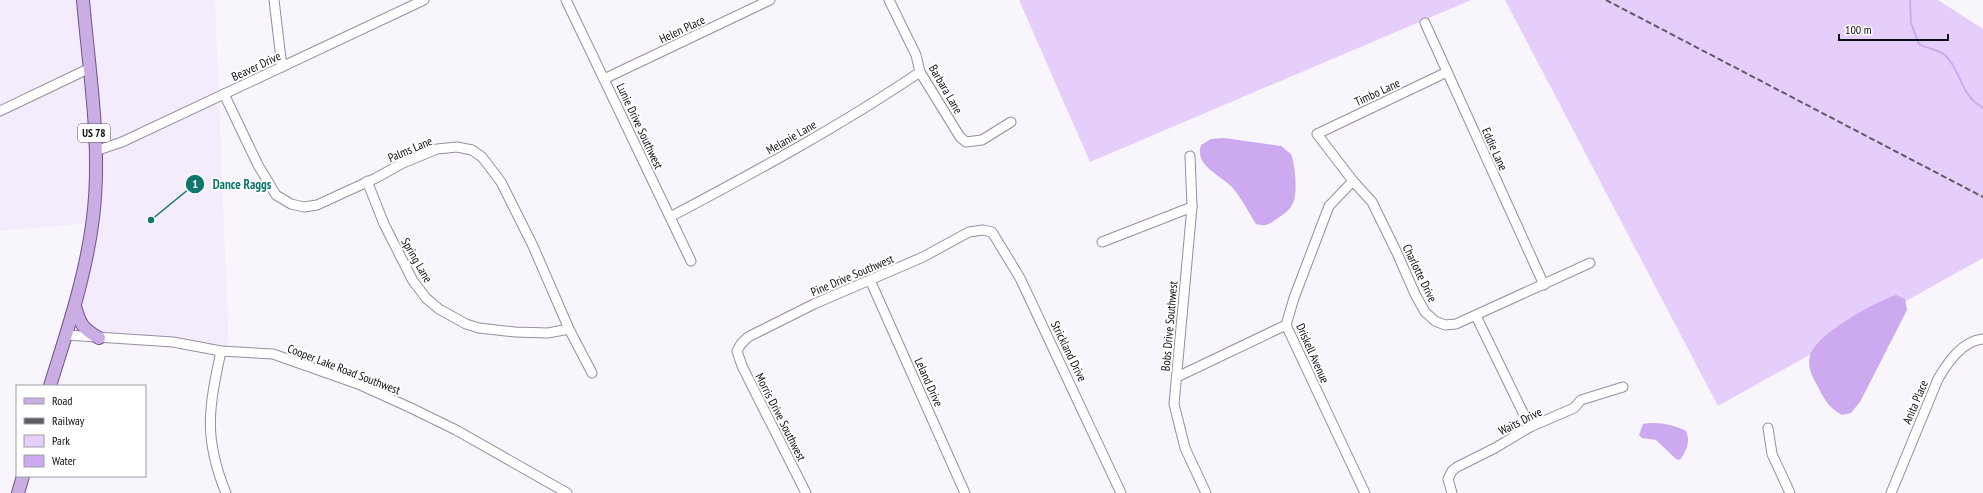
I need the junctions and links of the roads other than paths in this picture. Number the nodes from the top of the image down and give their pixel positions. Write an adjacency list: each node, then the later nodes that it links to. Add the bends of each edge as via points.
1 (82, 0): 9 (main road, US 78)
2 (274, 0): 8 (street)
3 (424, 0): 8 (street, Beaver Drive)
4 (566, 0): 12 (street, Lunie Drive Southwest)
5 (770, 0): 12 (street, Helen Place)
6 (888, 0): 10 (street, Barbara Lane, via 916,55)
7 (1425, 23): 11 (street, Eddie Lane)
8 (282, 67): 13 (street, Beaver Drive)
9 (88, 69): 14 (street); 17 (main road, US 78)
10 (920, 72): 15 (street, Barbara Lane, via 937,96 953,127 966,142 982,140); 22 (street, Melanie Lane, via 799,148)
11 (1447, 72): 16 (street, Timbo Lane); 28 (street, Eddie Lane)
12 (604, 79): 22 (street, Lunie Drive Southwest)
13 (224, 94): 17 (street, Beaver Drive, via 122,142); 19 (street, Palms Lane, via 258,165 276,195 291,204 304,207 317,205)
14 (0, 111)
15 (1011, 122)
16 (1318, 134): 20 (street, Charlotte Drive)
17 (95, 151): 29 (main road, US 78, via 93,217 87,257)
18 (1190, 156): 21 (street, Bobs Drive Southwest)
19 (367, 181): 32 (street, Spring Lane, via 384,224 413,280 426,298 439,309 479,328 548,333); 32 (street, Palms Lane, via 436,150 457,147 472,150 482,156 501,182 533,246)
20 (1353, 181): 30 (street, Charlotte Drive, via 1372,202 1425,312 1445,326); 31 (street, Driskell Avenue, via 1329,206)
21 (1192, 207): 24 (street); 39 (street, Bobs Drive Southwest)
22 (670, 217): 25 (street, Lunie Drive Southwest)
23 (983, 230): 27 (street, Pine Drive Southwest, via 969,232 923,257); 50 (street, Strickland Drive, via 992,232 1020,278)
24 (1102, 242)
25 (691, 262)
26 (1590, 262): 28 (street, Charlotte Drive)
27 (870, 280): 37 (street, Pine Drive Southwest, via 748,337); 49 (street, Leland Drive)
28 (1544, 285): 30 (street, Charlotte Drive)
29 (74, 305): 33 (main road, US 78); 34 (main road, via 79,323)
30 (1476, 316): 42 (street)
31 (1286, 325): 39 (street); 52 (street, Driskell Avenue)
32 (569, 329): 38 (street, Palms Lane)
33 (66, 334): 34 (street, Cooper Lake Road Southwest); 40 (main road, US 78)
34 (99, 338): 36 (street, Cooper Lake Road Southwest, via 173,342)
35 (1983, 339): 55 (street, Anita Place, via 1966,344 1944,370)
36 (221, 351): 46 (street, via 209,417 212,454); 47 (street, Cooper Lake Road Southwest, via 273,354 358,384 456,430)
37 (737, 351): 48 (street, Morris Drive Southwest, via 742,366)
38 (592, 373)
39 (1177, 377): 51 (street, Bobs Drive Southwest, via 1174,404 1184,441)
40 (50, 385)
41 (1622, 387): 42 (street, Waits Drive, via 1581,400 1574,408)
42 (1530, 426): 53 (street, Waits Drive, via 1452,471 1448,479)
43 (1768, 428): 54 (street, via 1772,454)
44 (23, 477): 45 (main road)
45 (18, 493)
46 (226, 493)
47 (567, 493)
48 (806, 493)
49 (965, 493)
50 (1121, 493)
51 (1206, 493)
52 (1365, 493)
53 (1452, 493)
54 (1790, 493)
55 (1890, 493)

